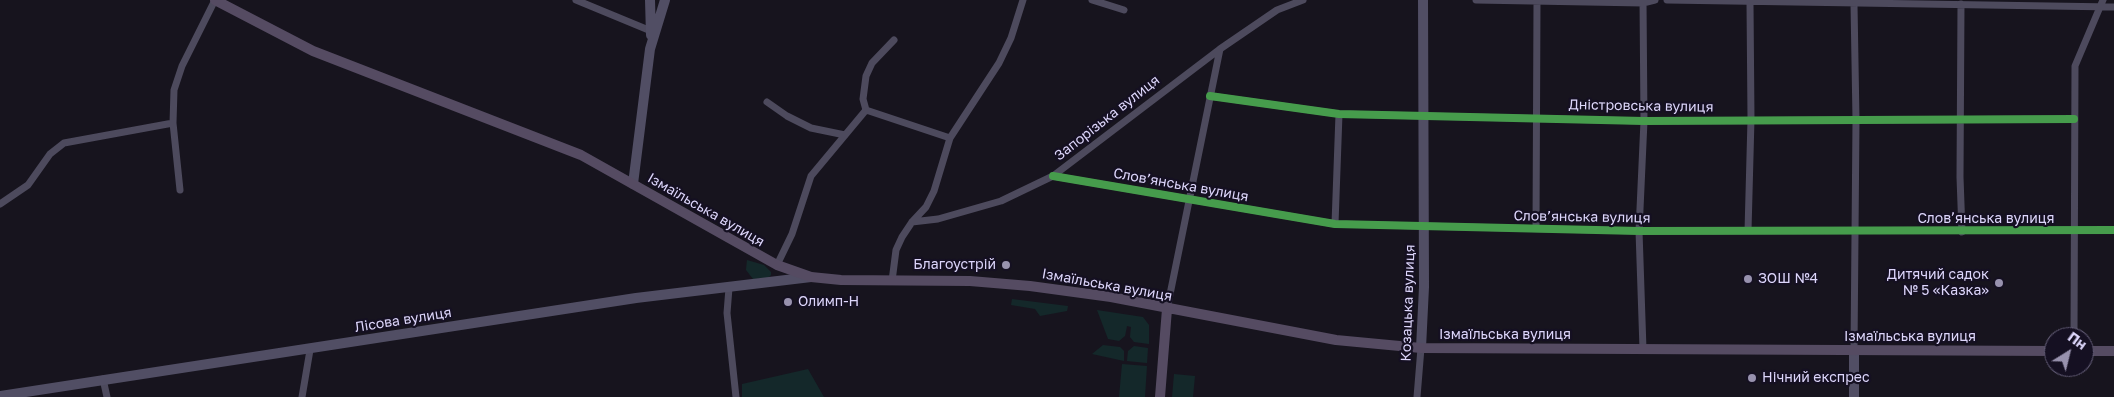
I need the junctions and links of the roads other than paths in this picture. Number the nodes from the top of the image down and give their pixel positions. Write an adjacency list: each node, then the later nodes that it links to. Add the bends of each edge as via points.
1 (215, 0): 37 (street, via 177,78); 41 (main road, Ізмаїльська вулиця, via 313,51 581,156)
2 (576, 0): 22 (street)
3 (650, 0): 22 (street)
4 (665, 0): 24 (street)
5 (1023, 0): 39 (street, via 999,63)
6 (1092, 0): 20 (street)
7 (1283, 0): 21 (street)
8 (1303, 0): 21 (street, Запорізька вулиця)
9 (1423, 0): 30 (street, Козацька вулиця)
10 (1476, 0): 14 (street)
11 (1655, 0): 13 (street)
12 (1667, 0): 16 (street)
13 (1641, 1): 14 (street); 36 (street)
14 (1537, 2): 31 (street)
15 (1852, 2): 16 (street); 18 (street); 34 (street)
16 (1750, 3): 32 (street)
17 (2101, 3): 18 (street); 19 (street); 33 (street, via 2075,66)
18 (1961, 4): 35 (street)
19 (2114, 8)
20 (1124, 10)
21 (1277, 10): 25 (street, Запорізька вулиця)
22 (651, 31): 24 (street)
23 (894, 40): 28 (street, via 872,63 866,76)
24 (650, 48): 41 (street)
25 (1220, 49): 26 (street); 40 (street, Запорізька вулиця)
26 (1210, 96): 29 (street, Дністровська вулиця); 43 (street)
27 (768, 102): 38 (street, via 811,128)
28 (866, 110): 38 (street); 39 (street)
29 (1339, 114): 30 (street, Дністровська вулиця); 46 (street)
30 (1422, 115): 31 (street, Дністровська вулиця); 47 (street, Козацька вулиця)
31 (1538, 117): 36 (street, Дністровська вулиця); 48 (street)
32 (1751, 119): 34 (street, Дністровська вулиця); 36 (street, Дністровська вулиця); 51 (street)
33 (2074, 119): 35 (street, Дністровська вулиця); 52 (street)
34 (1856, 120): 35 (street, Дністровська вулиця); 53 (street)
35 (1961, 120): 54 (street)
36 (1644, 121): 50 (street)
37 (173, 123): 42 (street); 44 (street, via 64,143 50,154 28,186)
38 (845, 135): 55 (street, via 811,176 792,234)
39 (950, 138): 45 (street, via 934,191 926,207)
40 (1053, 176): 43 (street, Словʼянська вулиця); 45 (street, Запорізька вулиця, via 1001,201 938,219)
41 (633, 184): 55 (main road, Ізмаїльська вулиця)
42 (180, 190)
43 (1191, 198): 46 (street, Словʼянська вулиця); 59 (street)
44 (0, 204)
45 (912, 222): 57 (street, via 896,250)
46 (1335, 224): 47 (street, Словʼянська вулиця)
47 (1424, 226): 48 (street, Словʼянська вулиця); 61 (street, Козацька вулиця)
48 (1536, 228): 50 (street, Словʼянська вулиця)
49 (2114, 230): 52 (street, Словʼянська вулиця)
50 (1639, 231): 51 (street, Словʼянська вулиця); 62 (street)
51 (1748, 231): 53 (street, Словʼянська вулиця)
52 (2074, 231): 54 (street, Словʼянська вулиця); 60 (street)
53 (1856, 232): 54 (street, Словʼянська вулиця); 64 (street)
54 (1962, 232)
55 (777, 266): 56 (main road, Ізмаїльська вулиця)
56 (811, 277): 57 (main road, Ізмаїльська вулиця); 58 (street, Лісова вулиця)
57 (892, 281): 59 (main road, Ізмаїльська вулиця, via 970,281 1030,286 1111,297)
58 (729, 288): 63 (street, Лісова вулиця, via 636,298); 72 (street, via 727,313)
59 (1167, 309): 61 (main road, Ізмаїльська вулиця, via 1336,340); 73 (main road)
60 (2074, 327)
61 (1421, 348): 62 (main road, Ізмаїльська вулиця); 74 (street, Козацька вулиця)
62 (1643, 349): 64 (main road, Ізмаїльська вулиця)
63 (310, 350): 68 (street, Лісова вулиця); 71 (street)
64 (1854, 350): 65 (main road, Ізмаїльська вулиця); 75 (street)
65 (2044, 351)
66 (2094, 351): 67 (main road)
67 (2114, 351)
68 (103, 379): 69 (street, Лісова вулиця); 70 (street)
69 (0, 396)
70 (107, 397)
71 (302, 397)
72 (736, 397)
73 (1160, 397)
74 (1417, 397)
75 (1854, 397)

